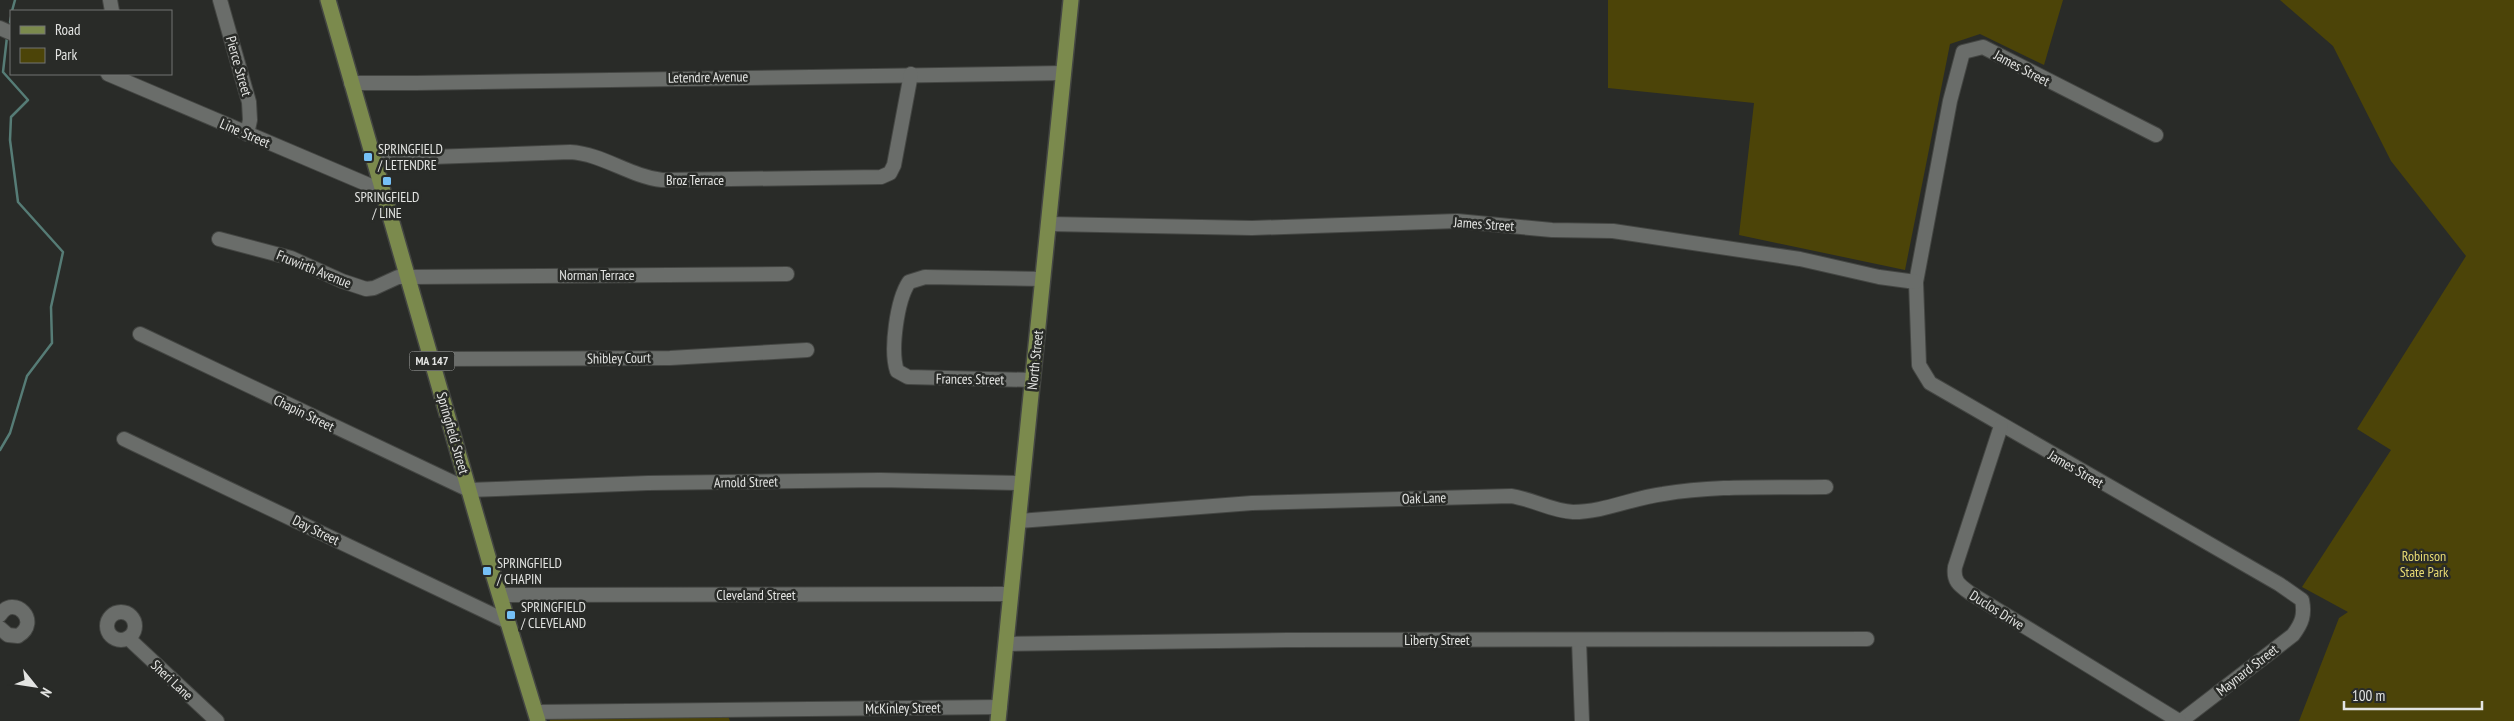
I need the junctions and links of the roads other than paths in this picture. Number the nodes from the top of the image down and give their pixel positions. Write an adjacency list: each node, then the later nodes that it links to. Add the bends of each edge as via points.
1 (220, 0): 8 (street, Pierce Street, via 249,102)
2 (328, 0): 7 (main road, Springfield Street / MA 147)
3 (1071, 0): 4 (main road, North Street)
4 (1064, 73): 5 (street, Letendre Avenue); 12 (main road, North Street)
5 (911, 74): 7 (street, Letendre Avenue); 10 (street, Broz Terrace, via 894,165 890,173 880,177 662,180 600,158 570,152)
6 (116, 75): 8 (street, Line Street)
7 (352, 82): 10 (main road, Springfield Street / MA 147)
8 (247, 134): 11 (street, Line Street)
9 (2156, 135): 17 (street, James Street, via 1983,47 1963,52 1950,101)
10 (374, 159): 11 (main road, Springfield Street / MA 147)
11 (383, 191): 15 (main road, Springfield Street / MA 147)
12 (1049, 224): 16 (main road, North Street); 17 (street, James Street, via 1238,228 1457,221 1552,230 1613,231 1800,259)
13 (219, 239): 15 (street, Fruwirth Avenue, via 292,258 342,282 366,289)
14 (787, 274): 15 (street, Norman Terrace)
15 (408, 277): 20 (main road, Springfield Street / MA 147)
16 (1043, 279): 21 (main road, North Street); 21 (street, Frances Street, via 917,279 909,282 901,298 894,354 897,371 908,377)
17 (1916, 282): 22 (street, James Street, via 1919,365 1930,384)
18 (140, 334): 26 (street, Chapin Street)
19 (807, 350): 20 (street, Shibley Court, via 670,358)
20 (432, 359): 26 (main road, Springfield Street / MA 147)
21 (1033, 380): 24 (main road, North Street)
22 (2001, 426): 30 (street, James Street, via 2279,584 2302,600); 42 (street, Duclos Drive, via 1955,567 1954,576 1958,584)
23 (124, 439): 32 (street, Day Street)
24 (1022, 483): 26 (street, Arnold Street, via 880,480 648,483); 27 (main road, North Street)
25 (1826, 487): 27 (street, Oak Lane, via 1684,491 1574,512 1511,496 1252,503)
26 (469, 490): 29 (main road, Springfield Street / MA 147)
27 (1018, 521): 28 (main road, North Street)
28 (1011, 594): 29 (street, Cleveland Street); 37 (main road, North Street)
29 (500, 595): 32 (main road, Springfield Street / MA 147)
30 (2304, 612): 42 (street, Maynard Street, via 2293,635)
31 (0, 615): 33 (street, via 8,608 16,607 24,610 28,620 27,628 18,636)
32 (508, 622): 39 (main road, Springfield Street / MA 147)
33 (1, 632)
34 (128, 638): 40 (street, Sheri Lane)
35 (1867, 639): 36 (street, Liberty Street)
36 (1579, 640): 37 (street, Liberty Street); 41 (street)
37 (1006, 644): 38 (main road, North Street)
38 (999, 714): 39 (street, McKinley Street)
39 (537, 716)
40 (217, 721)
41 (1582, 721)
42 (2180, 721)

